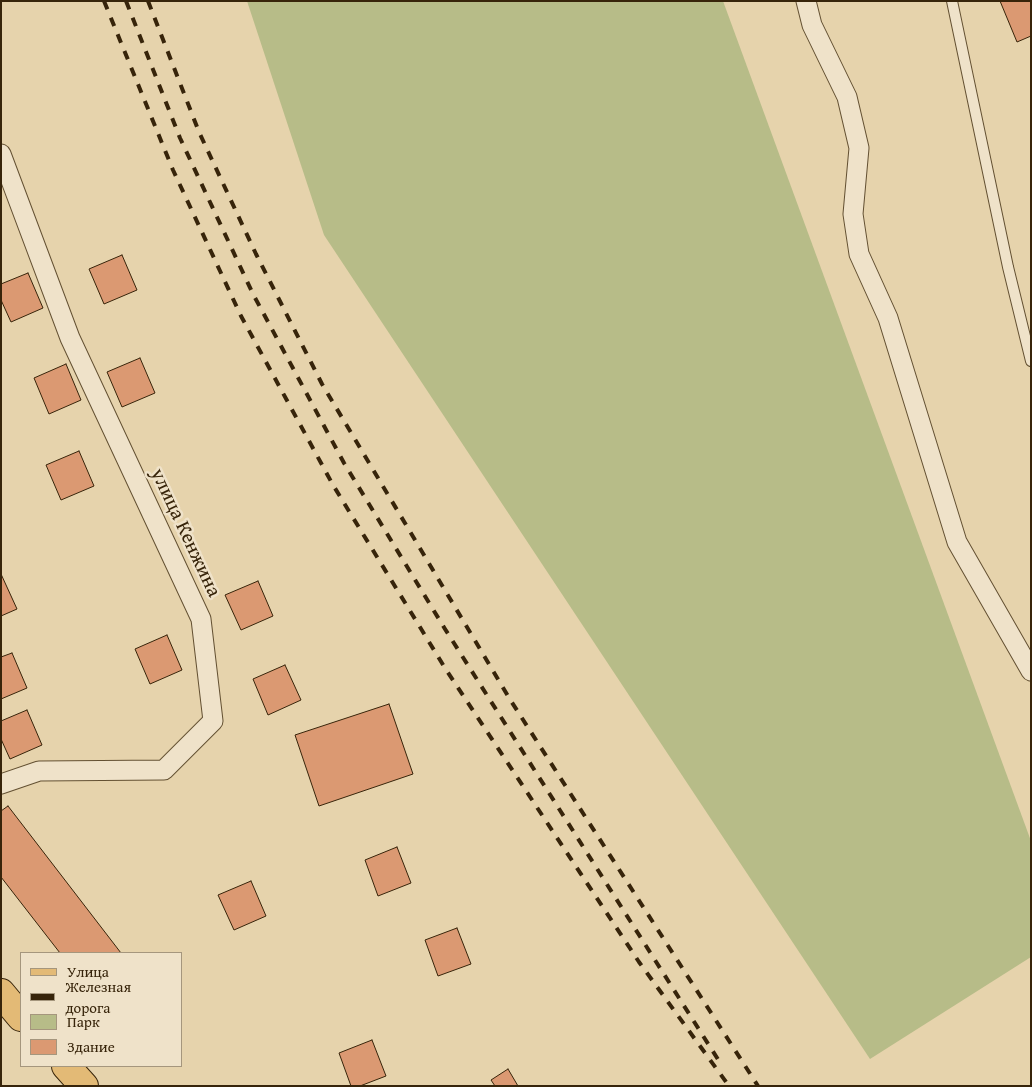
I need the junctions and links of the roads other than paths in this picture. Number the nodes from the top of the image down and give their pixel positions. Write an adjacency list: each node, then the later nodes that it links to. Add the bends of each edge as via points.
1 (806, 1): 5 (street, via 812,25 847,97 859,148 853,214 860,254 888,318 957,542)
2 (952, 1): 4 (lane)
3 (1, 154): 6 (street, улица Кенжина, via 70,338 201,619 213,721 164,770 39,771)
4 (1031, 361)
5 (1031, 671)
6 (1, 784)
7 (1, 993): 8 (main road)
8 (20, 1016)
9 (67, 1067): 10 (main road)
10 (84, 1086)

